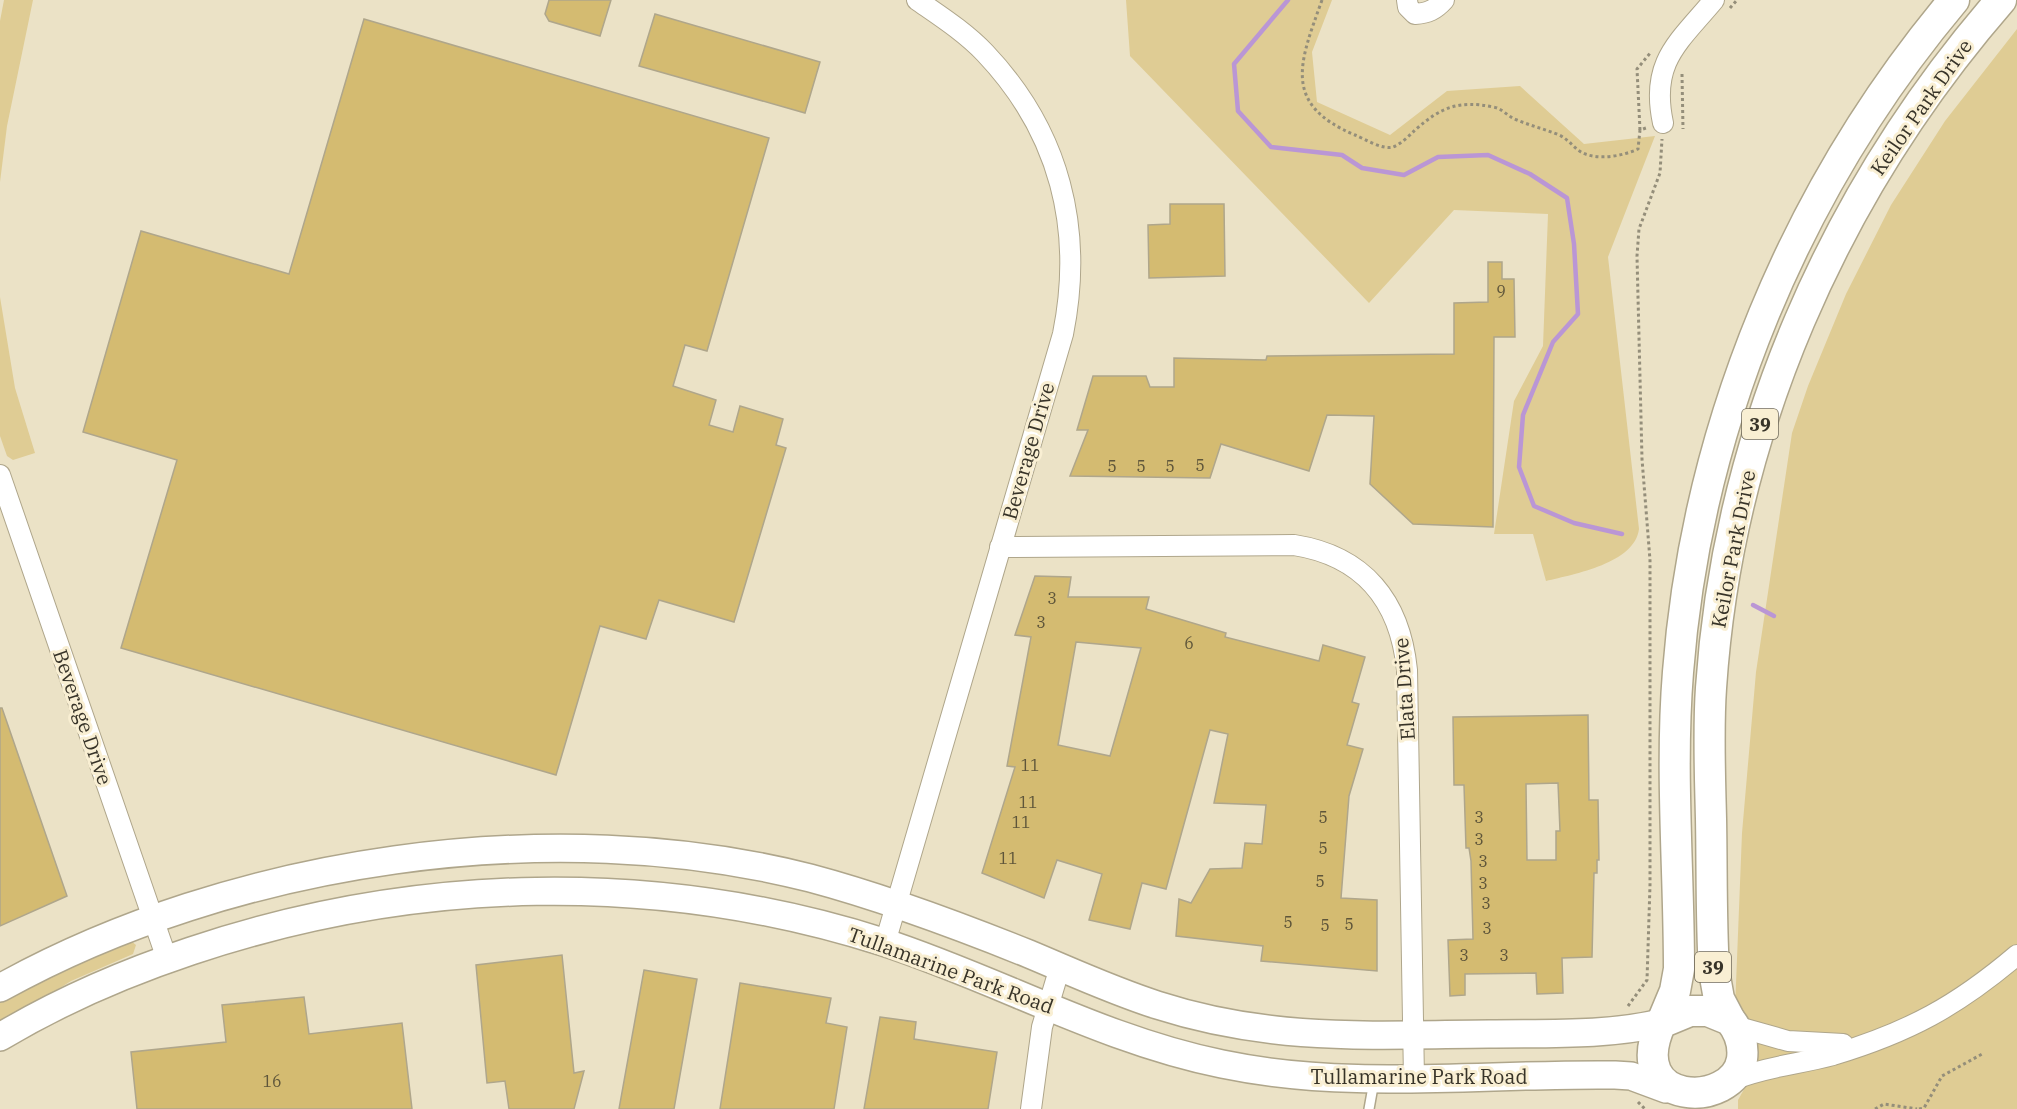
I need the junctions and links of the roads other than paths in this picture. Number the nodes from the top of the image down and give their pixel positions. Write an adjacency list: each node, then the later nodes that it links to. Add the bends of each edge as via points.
1 (917, 0): 9 (street, Beverage Drive, via 984,51 1027,105 1054,160 1067,214 1071,254 1066,317)
2 (1407, 0): 3 (street, via 1415,14 1427,13)
3 (1444, 0)
4 (1954, 0): 18 (main road, Keilor Park Drive / 39, via 1867,118 1798,238 1747,355 1718,446 1695,546 1678,671 1674,767 1679,969 1675,991)
5 (2001, 0): 19 (main road, Keilor Park Drive / 39, via 1911,113 1847,220 1803,309 1750,458 1729,552 1711,688 1714,971 1719,999)
6 (1719, 8): 7 (street, via 1675,46 1663,66 1658,93)
7 (1663, 123)
8 (0, 475): 11 (street, Beverage Drive)
9 (1000, 547): 10 (street, Beverage Drive); 20 (street, Elata Drive, via 1294,545 1345,561 1380,592 1397,621 1407,670)
10 (896, 904): 11 (street, Tullamarine Park Road, via 806,877 722,861 591,850 499,850 318,872); 12 (street, Beverage Drive); 15 (street, Tullamarine Park Road)
11 (153, 919): 14 (street, Beverage Drive); 16 (street, Tullamarine Park Road)
12 (885, 943): 14 (street, Tullamarine Park Road, via 802,919 699,900 602,892 507,891 374,904 318,915); 17 (street, Tullamarine Park Road)
13 (2017, 954): 22 (street, via 1972,993 1936,1015)
14 (167, 959): 21 (street, Tullamarine Park Road, via 64,1002)
15 (1060, 967): 17 (street); 20 (street, Tullamarine Park Road, via 1138,999 1225,1023 1301,1034)
16 (0, 988)
17 (1047, 1006): 23 (street, Tullamarine Park Road, via 1147,1044 1219,1064 1286,1075); 27 (street)
18 (1661, 1023): 19 (main road, 39, via 1699,1010 1720,1014); 20 (street, Tullamarine Park Road, via 1616,1032); 26 (main road, 39, via 1652,1042 1652,1060)
19 (1732, 1023): 22 (street, via 1770,1037 1811,1044); 25 (main road, 39, via 1743,1052)
20 (1413, 1036): 24 (street, Elata Drive)
21 (0, 1037)
22 (1869, 1041): 25 (street, via 1832,1055 1773,1066)
23 (1374, 1078): 24 (street, Tullamarine Park Road); 28 (lane)
24 (1414, 1079): 26 (street, Tullamarine Park Road, via 1615,1075 1640,1079)
25 (1734, 1080): 26 (main road, via 1717,1092 1698,1098); 29 (main road, 39)
26 (1670, 1096)
27 (1031, 1109)
28 (1369, 1109)
29 (1721, 1109)

